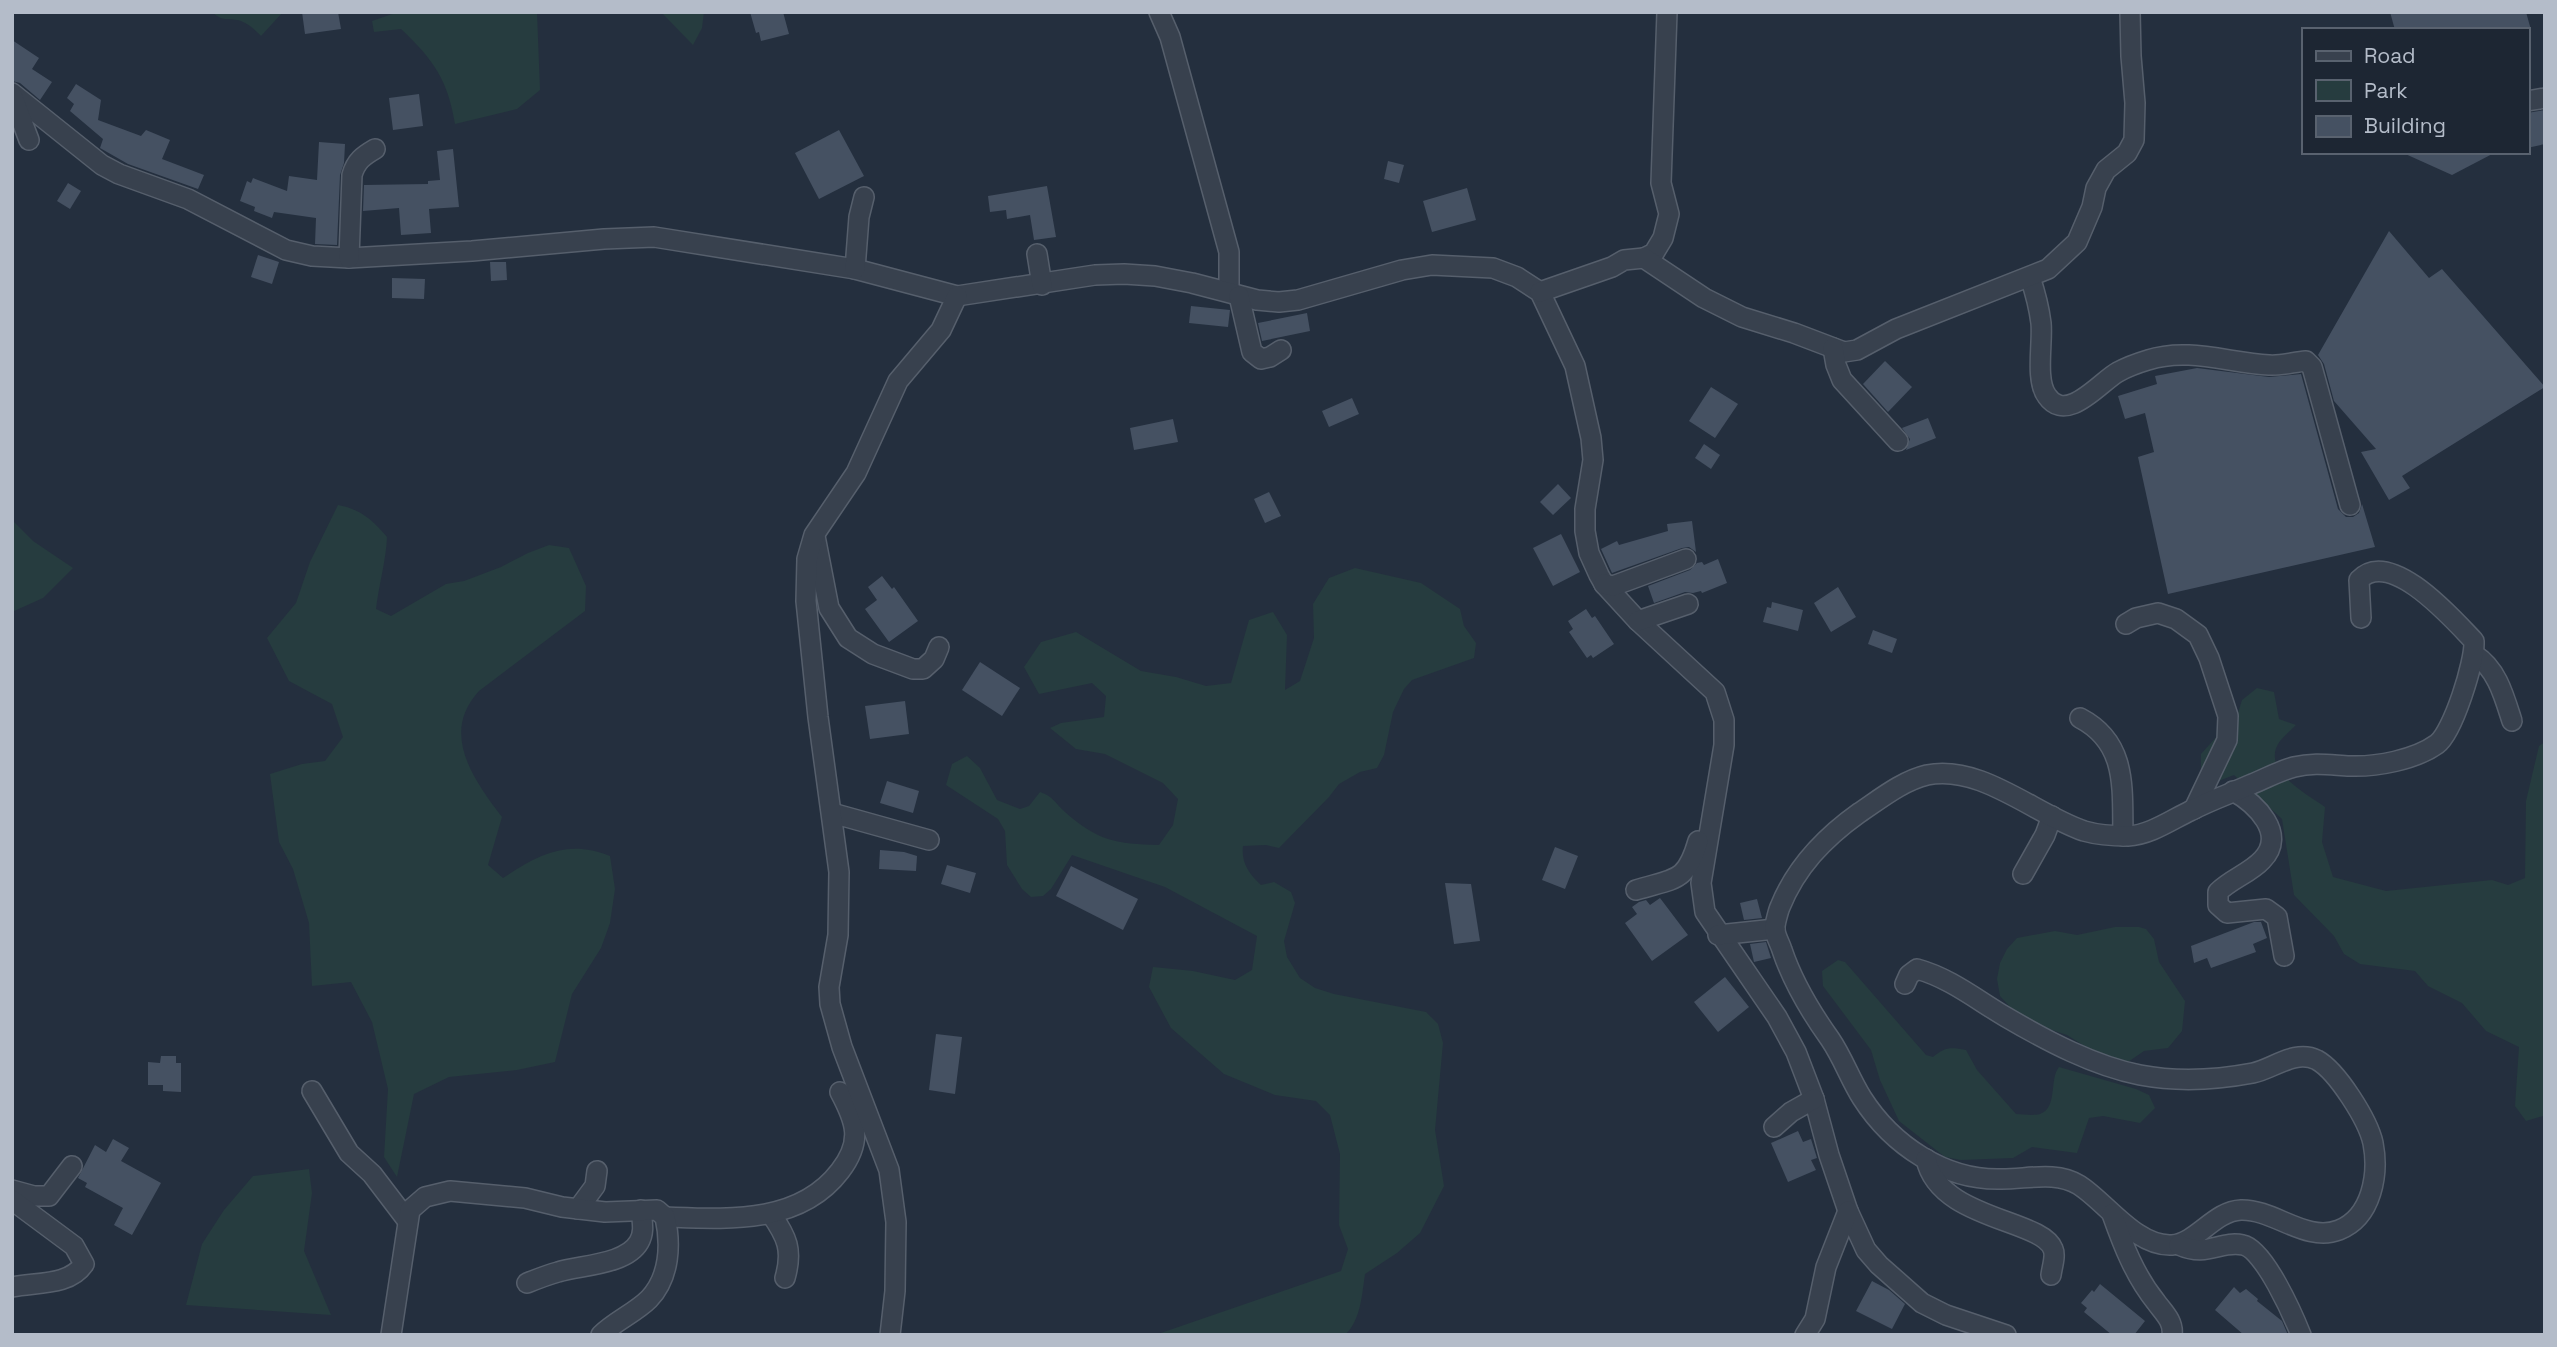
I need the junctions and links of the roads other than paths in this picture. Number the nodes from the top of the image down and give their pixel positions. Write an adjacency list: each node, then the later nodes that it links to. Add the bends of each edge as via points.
1 (1159, 12): 15 (street, via 1170,37 1229,252)
2 (1667, 12): 9 (street, via 1661,183 1669,214 1663,239 1654,253)
3 (2130, 12): 12 (street, via 2134,140 2127,153 2106,170 2077,242 2048,269)
4 (12, 94): 5 (street); 10 (street, via 119,174 188,199 286,250)
5 (29, 140)
6 (375, 149): 10 (street, via 355,164 352,175)
7 (864, 197): 11 (street)
8 (1037, 254): 13 (street)
9 (1644, 257): 14 (street, via 1624,260); 17 (street, via 1704,298 1742,317)
10 (349, 258): 11 (street, via 653,237)
11 (855, 269): 16 (street)
12 (2030, 276): 17 (street, via 1896,329 1857,350); 20 (street, via 2041,325 2044,393 2057,404 2081,402 2119,372 2150,359 2201,355 2272,365 2306,361 2312,367)
13 (1042, 285): 15 (street, via 1095,275 1155,275); 16 (street)
14 (1540, 292): 15 (street, via 1493,268 1432,265 1373,276 1298,300 1279,302); 23 (street, via 1575,366 1591,438 1585,531 1589,553)
15 (1234, 294): 18 (street, via 1252,352 1261,359)
16 (957, 296): 21 (street, via 941,330 898,382 856,473)
17 (1833, 348): 19 (street, via 1842,380)
18 (1281, 350)
19 (1898, 441)
20 (2350, 505)
21 (814, 535): 28 (street, via 829,608 848,638 873,654 913,669 923,669); 35 (street, via 807,559 806,601)
22 (1686, 559): 23 (street, via 1613,586)
23 (1604, 584): 26 (street)
24 (1688, 604): 26 (street)
25 (2361, 618): 29 (street, via 2359,580 2366,572 2381,569 2398,574 2466,633)
26 (1638, 621): 32 (street, via 1715,692 1724,720)
27 (2126, 624): 34 (street, via 2158,613 2176,620 2198,635 2209,658 2228,716 2227,740)
28 (939, 647)
29 (2475, 655): 31 (street, via 2487,663 2498,682); 33 (street, via 2448,733 2440,743 2380,763 2315,763 2290,768)
30 (2080, 718): 37 (street, via 2096,726 2118,760)
31 (2512, 721)
32 (1718, 780): 40 (street, via 1692,863 1684,873); 42 (street, via 1701,883 1705,912)
33 (2232, 791): 34 (street); 43 (street, via 2258,810 2272,837 2263,860 2218,892 2218,905 2227,913 2266,909 2277,916)
34 (2194, 809): 37 (street, via 2139,836)
35 (832, 813): 38 (street); 68 (street, via 839,872 830,1004 889,1170 896,1222)
36 (2052, 816): 37 (street, via 2084,831); 39 (street); 41 (street, via 1980,780 1953,772 1923,776 1894,789 1815,849 1778,910)
37 (2123, 836)
38 (929, 840)
39 (2023, 874)
40 (1636, 890)
41 (1774, 929): 42 (street); 49 (street, via 1802,997 1842,1056 1860,1094 1883,1128)
42 (1718, 935): 47 (street, via 1777,1017)
43 (2284, 956)
44 (1905, 985): 61 (street, via 1917,969 1930,972 2046,1039 2112,1068 2142,1075 2197,1080 2259,1072 2305,1056 2320,1062 2339,1080 2372,1136 2368,1205 2355,1221 2328,1233 2241,1210 2220,1216)
45 (312, 1091): 60 (street, via 349,1153 372,1174)
46 (840, 1092): 58 (street, via 854,1118 856,1141 848,1161 830,1184 800,1204)
47 (1814, 1099): 48 (street); 56 (street)
48 (1774, 1127)
49 (1926, 1159): 57 (street, via 1956,1174 1986,1180 2051,1175 2077,1183); 62 (street, via 1937,1185 2050,1243 2055,1251)
50 (72, 1166): 52 (street, via 50,1195)
51 (597, 1171): 54 (street, via 596,1186)
52 (12, 1190)
53 (12, 1200): 65 (street, via 74,1246 84,1264 65,1280)
54 (578, 1209): 55 (street); 60 (street, via 450,1191 425,1197 410,1210)
55 (640, 1210): 59 (street, via 657,1210); 64 (street, via 643,1228 638,1244 622,1256)
56 (1848, 1211): 69 (street, via 1826,1267 1815,1319); 70 (street, via 1867,1250 1914,1296 1946,1315)
57 (2112, 1213): 61 (street, via 2146,1238 2162,1245); 71 (street, via 2130,1259 2166,1314)
58 (771, 1214): 59 (street); 63 (street, via 791,1258)
59 (666, 1217): 67 (street, via 669,1253 662,1279 650,1298)
60 (407, 1220): 66 (street)
61 (2179, 1245): 72 (street, via 2190,1250 2242,1245 2255,1251)
62 (2051, 1275)
63 (785, 1278)
64 (527, 1283)
65 (12, 1287)
66 (391, 1335)
67 (601, 1335)
68 (890, 1335)
69 (1805, 1335)
70 (2006, 1335)
71 (2172, 1335)
72 (2301, 1335)

